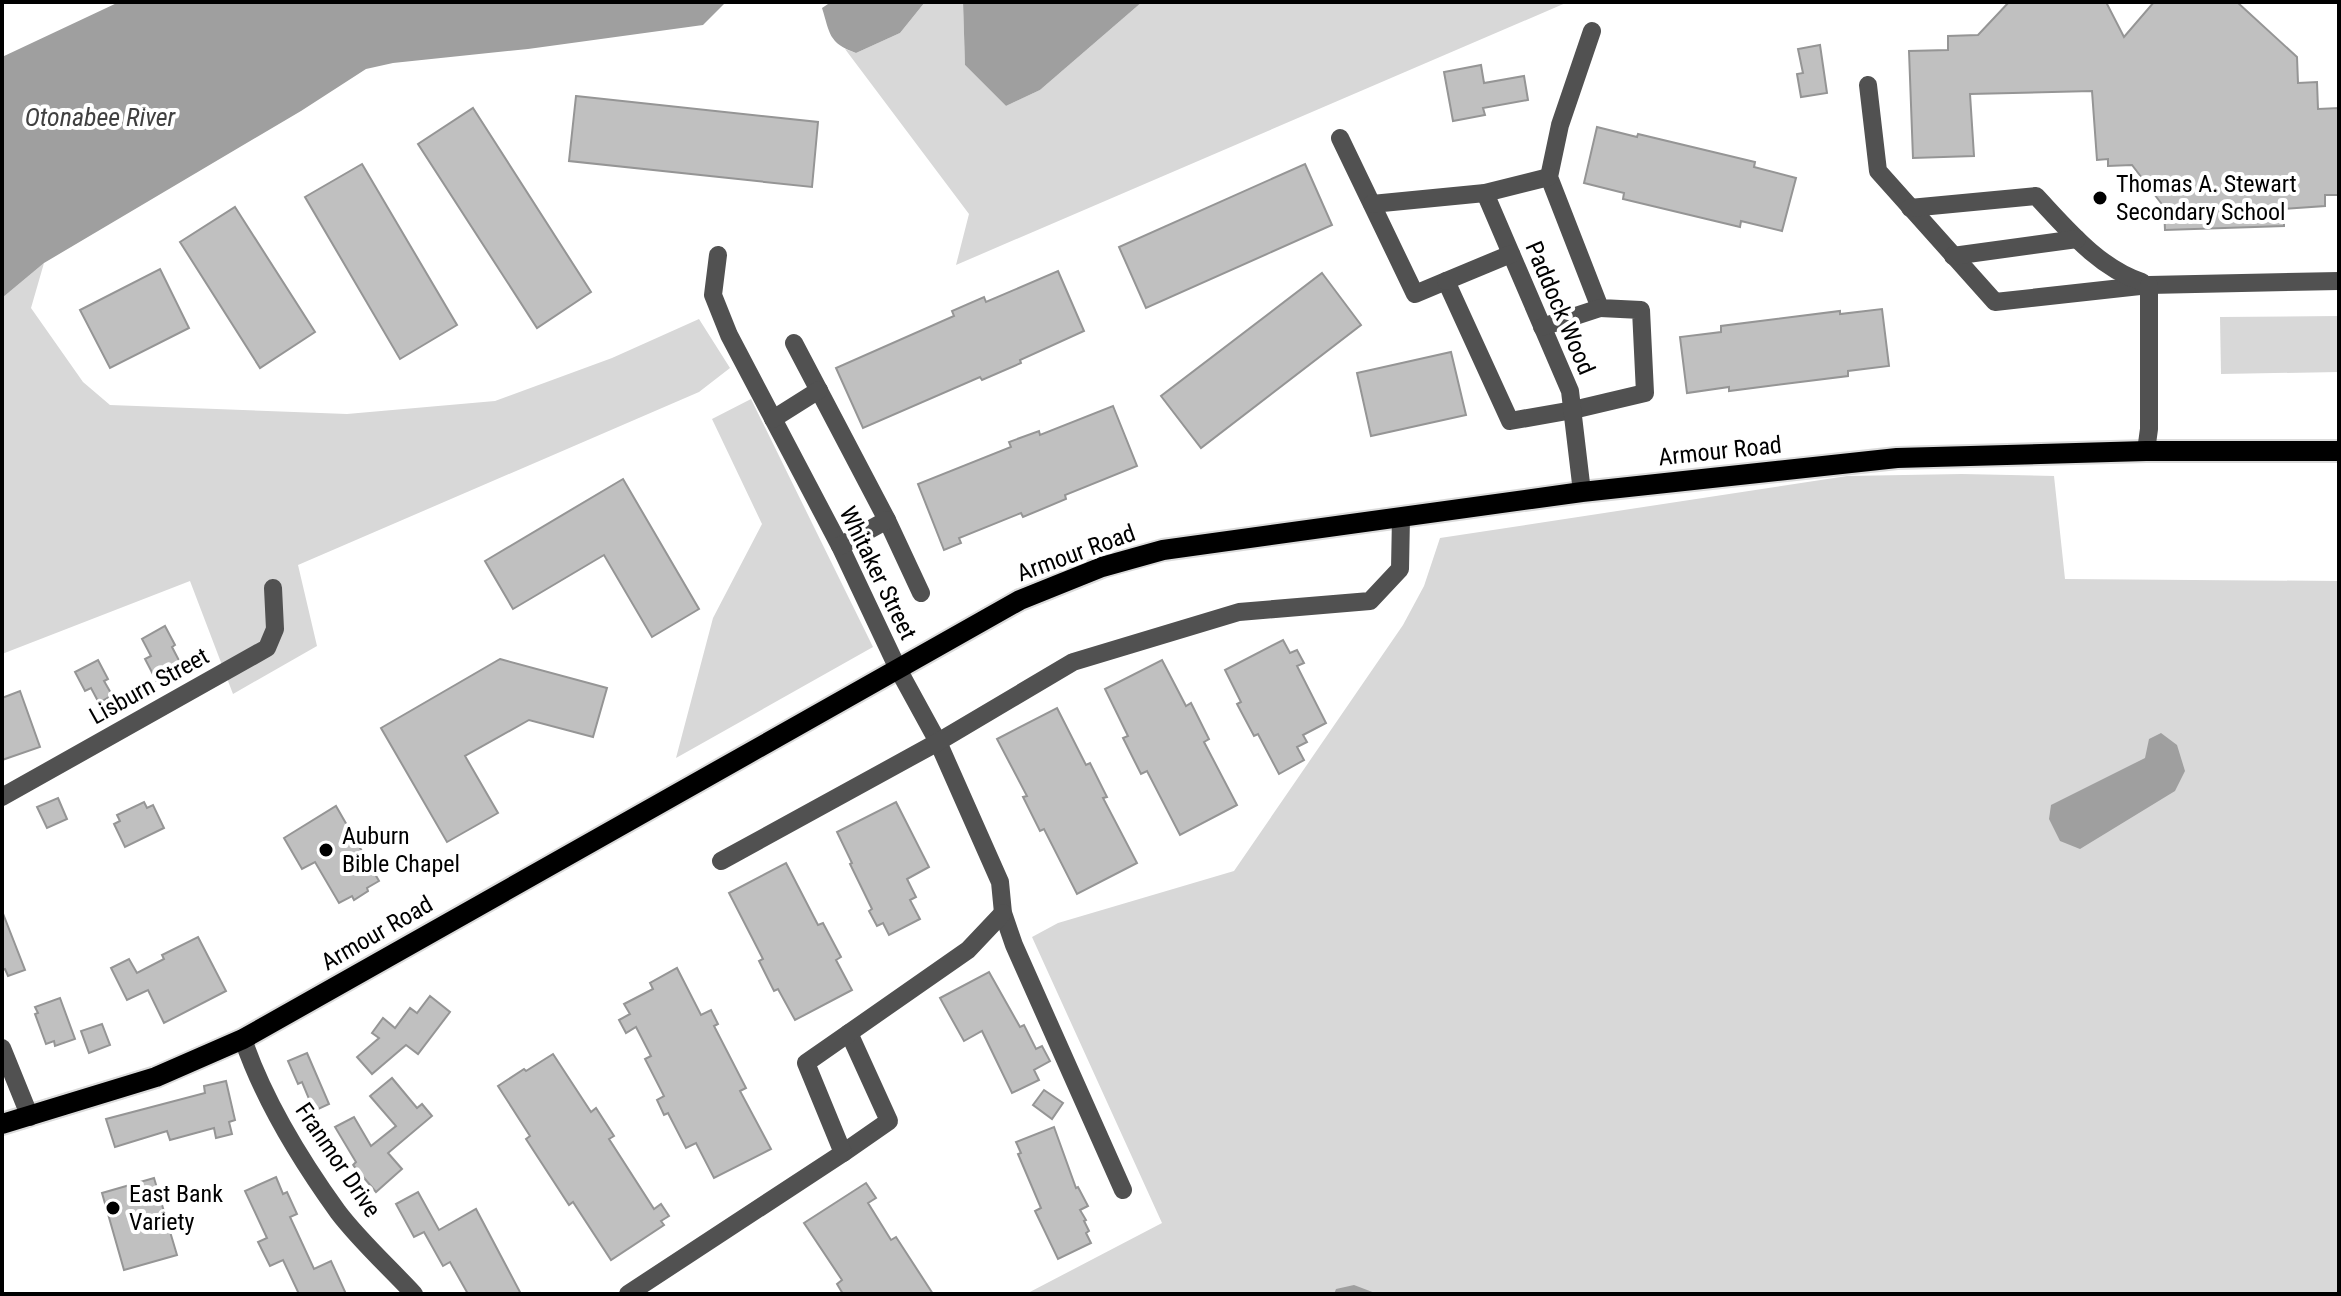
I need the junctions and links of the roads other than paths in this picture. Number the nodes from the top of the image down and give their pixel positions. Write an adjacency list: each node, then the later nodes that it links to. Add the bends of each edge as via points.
1 (1592, 31): 4 (street, via 1560,125)
2 (1868, 85): 9 (street, via 1878,171)
3 (1340, 138): 8 (street)
4 (1549, 177): 6 (street); 17 (street)
5 (1997, 179): 7 (street)
6 (1485, 193): 8 (street); 11 (street, Paddock Wood)
7 (1997, 200): 9 (street); 10 (street, via 2036,196)
8 (1372, 204): 14 (street, via 1415,294)
9 (1910, 208): 13 (street)
10 (2077, 239): 13 (street); 16 (street, via 2122,275)
11 (1511, 254): 14 (street); 18 (street, Paddock Wood)
12 (718, 255): 22 (street, Whitaker Street, via 713,295)
13 (1953, 256): 16 (street, via 1995,302)
14 (1446, 281): 21 (street, via 1510,421)
15 (2339, 281): 16 (street)
16 (2149, 285): 23 (street)
17 (1600, 308): 18 (street); 21 (street, via 1641,310 1645,393)
18 (1542, 327): 21 (street, Paddock Wood)
19 (794, 343): 20 (street)
20 (819, 390): 22 (street); 27 (street)
21 (1573, 410): 25 (street, Paddock Wood)
22 (773, 419): 28 (street, Whitaker Street)
23 (2146, 451): 24 (main road, Armour Road); 25 (main road, Armour Road, via 1897,458)
24 (2339, 451)
25 (1582, 492): 26 (main road, Armour Road)
26 (1401, 517): 31 (main road, Armour Road, via 1163,550 1102,567 1020,600); 32 (street, via 1400,569 1370,601 1239,612 1073,662)
27 (887, 520): 28 (street); 30 (street)
28 (840, 546): 31 (street, Whitaker Street)
29 (273, 588): 33 (street, Lisburn Street, via 275,629 267,648)
30 (921, 593)
31 (898, 669): 32 (street, Whitaker Street); 37 (main road, Armour Road)
32 (938, 742): 34 (street); 35 (street, Whitaker Street, via 1000,882)
33 (2, 797)
34 (721, 861)
35 (1003, 913): 36 (street, via 968,950); 42 (street, Whitaker Street)
36 (849, 1033): 41 (street, via 806,1063); 41 (street, via 889,1121)
37 (243, 1039): 39 (main road, Armour Road, via 156,1077); 43 (street, Franmor Drive, via 295,1147 325,1192)
38 (2, 1048): 39 (street)
39 (30, 1117): 40 (main road, Armour Road)
40 (2, 1124)
41 (843, 1153): 44 (street)
42 (1123, 1190)
43 (414, 1294)
44 (628, 1294)

